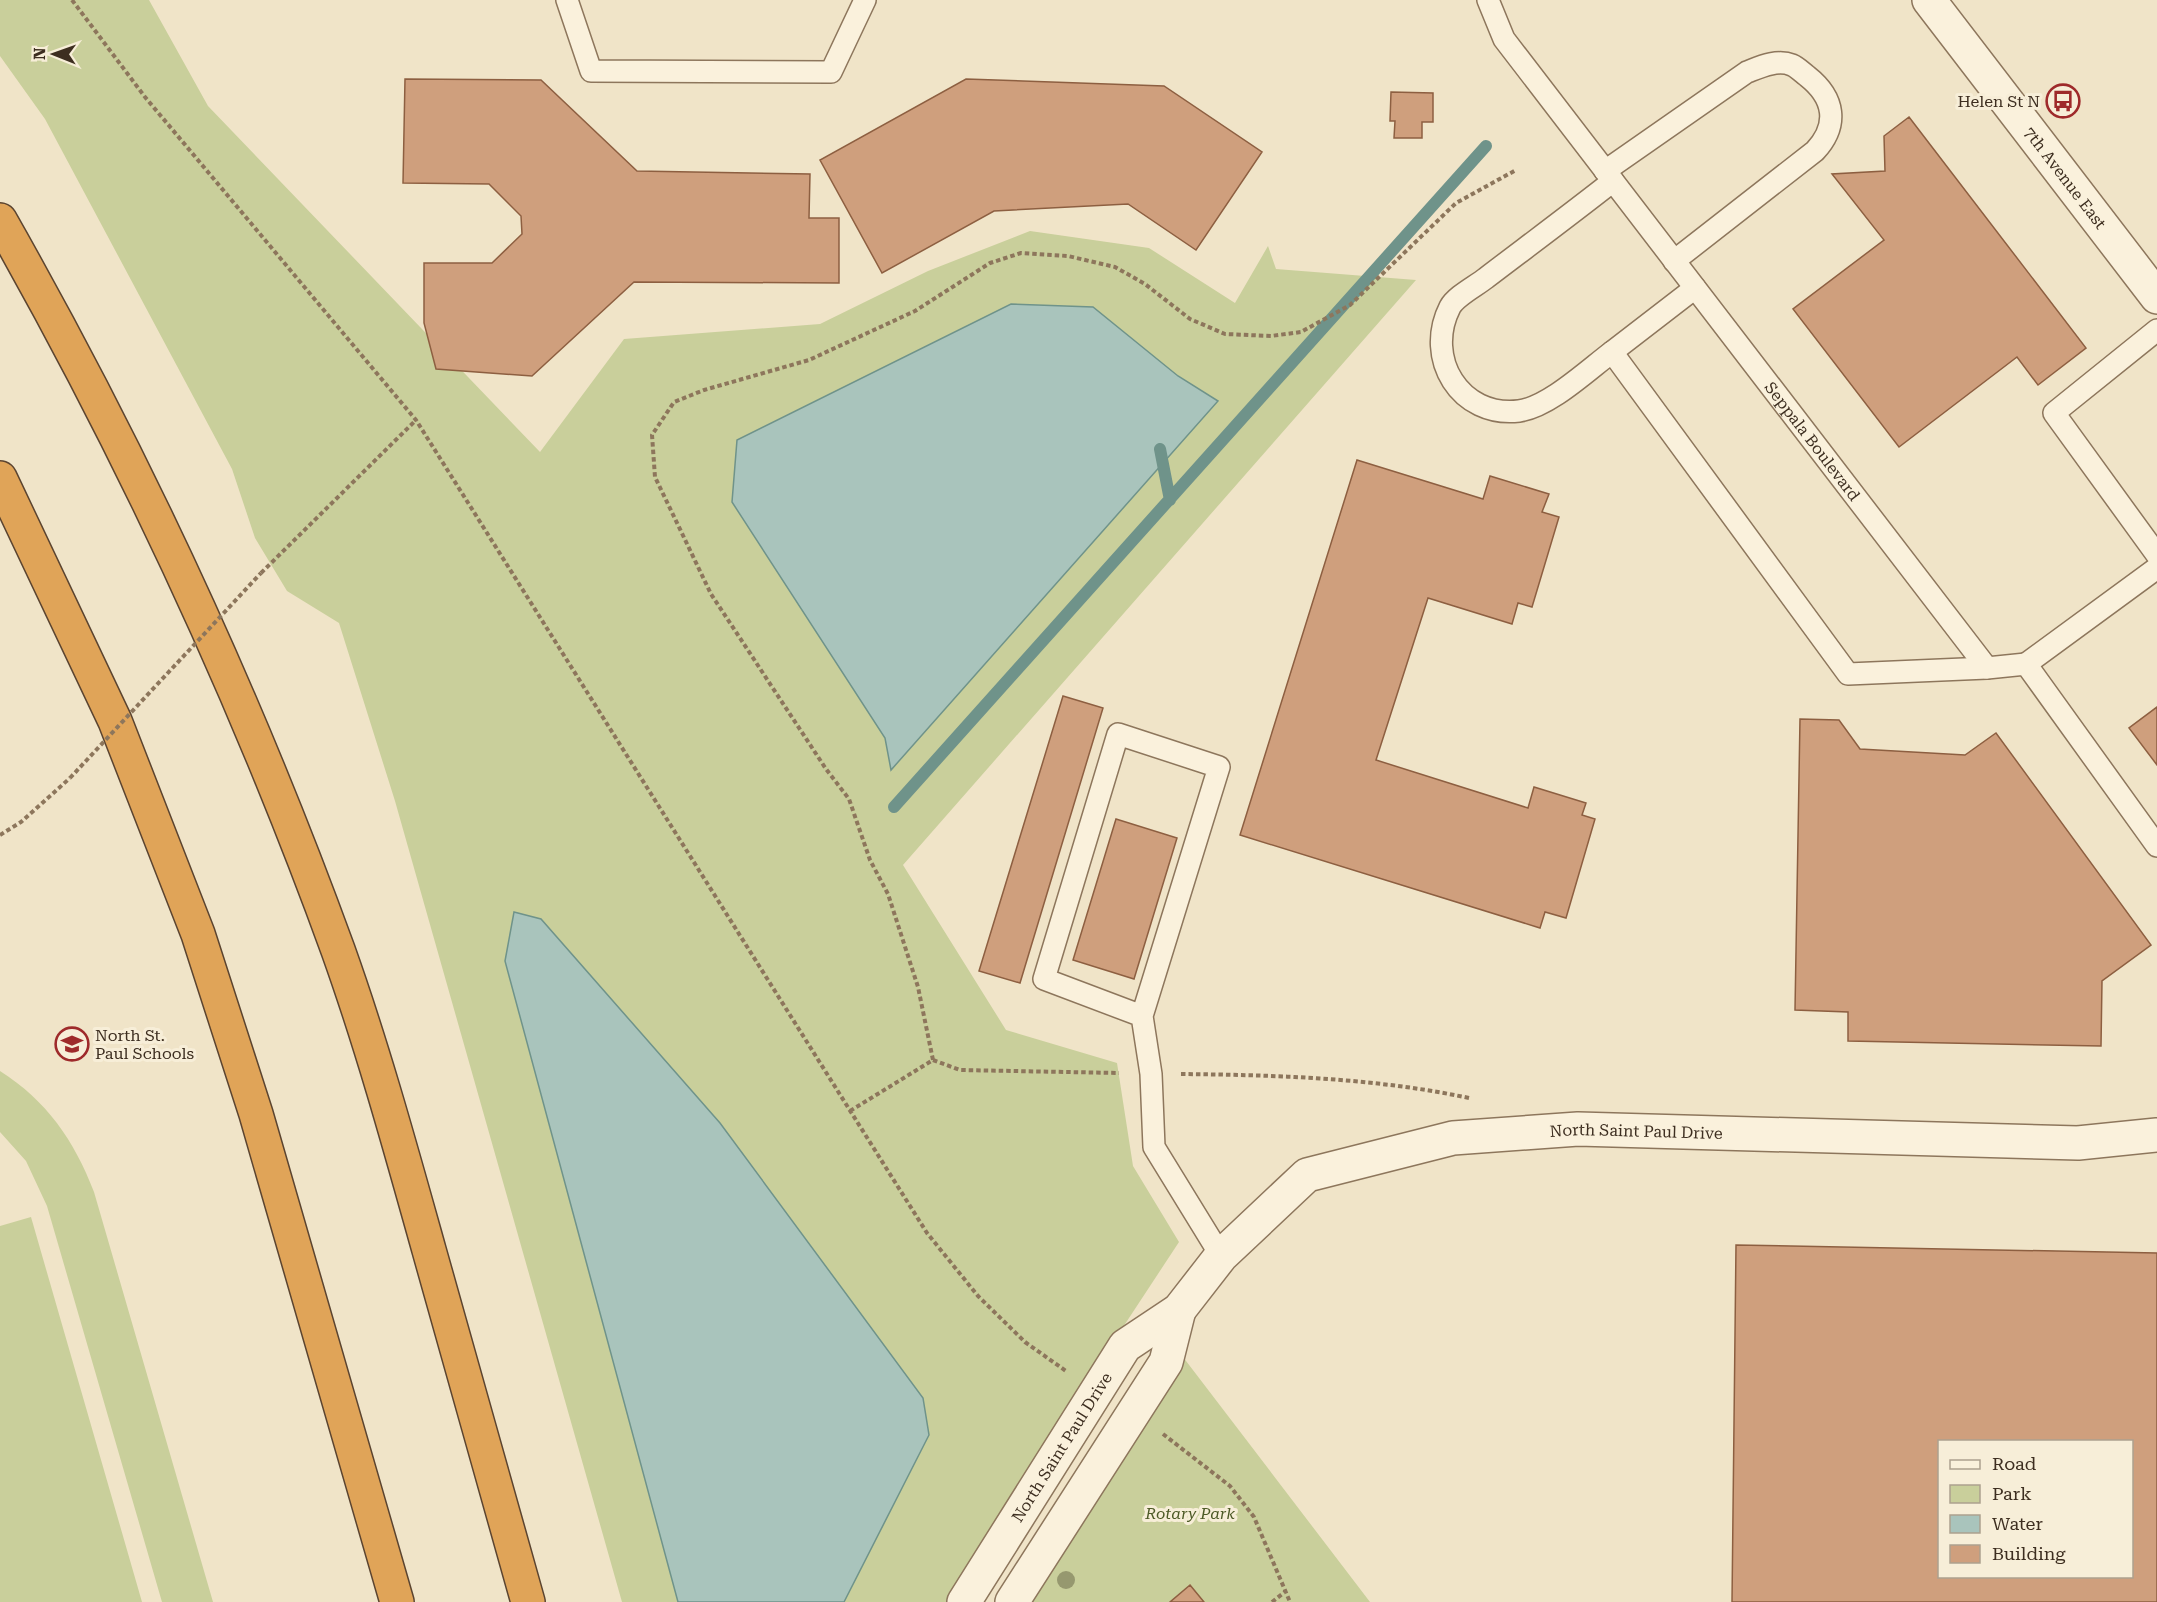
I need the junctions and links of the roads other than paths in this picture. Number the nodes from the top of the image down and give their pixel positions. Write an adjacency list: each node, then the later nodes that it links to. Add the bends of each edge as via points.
1 (567, 0): 2 (lane, via 591,71 820,72 831,72)
2 (865, 0)
3 (1488, 0): 5 (lane, Seppala Boulevard, via 1504,39)
4 (1929, 0): 9 (street, 7th Avenue East)
5 (1609, 176): 7 (lane, Seppala Boulevard); 7 (lane, via 1747,72 1771,63 1792,64 1822,87 1832,116 1826,139); 11 (lane, via 1451,305 1440,340 1444,368 1467,398 1492,410 1521,411 1549,399)
6 (0, 220): 23 (highway, via 113,427 263,754 339,953 390,1113)
7 (1674, 261): 8 (lane, Seppala Boulevard)
8 (1695, 288): 11 (lane); 16 (lane, Seppala Boulevard)
9 (2157, 297)
10 (2157, 330): 13 (lane, via 2054,413)
11 (1612, 352): 16 (lane, via 1848,674)
12 (0, 478): 22 (highway, via 115,721 198,934 256,1114)
13 (2157, 555)
14 (2157, 568): 15 (lane)
15 (2026, 664): 16 (lane); 17 (lane)
16 (1987, 668)
17 (2157, 846)
18 (1142, 1016): 18 (lane, via 1219,767 1118,734 1044,979); 20 (lane, via 1151,1074 1154,1147)
19 (2157, 1135): 20 (street, North Saint Paul Drive, via 2078,1143 1578,1129 1453,1138 1307,1175)
20 (1221, 1256): 21 (street, North Saint Paul Drive)
21 (1179, 1310): 24 (street, North Saint Paul Drive, via 1125,1346); 25 (street, North Saint Paul Drive, via 1166,1362)
22 (397, 1602)
23 (528, 1602)
24 (964, 1602)
25 (1012, 1602)

